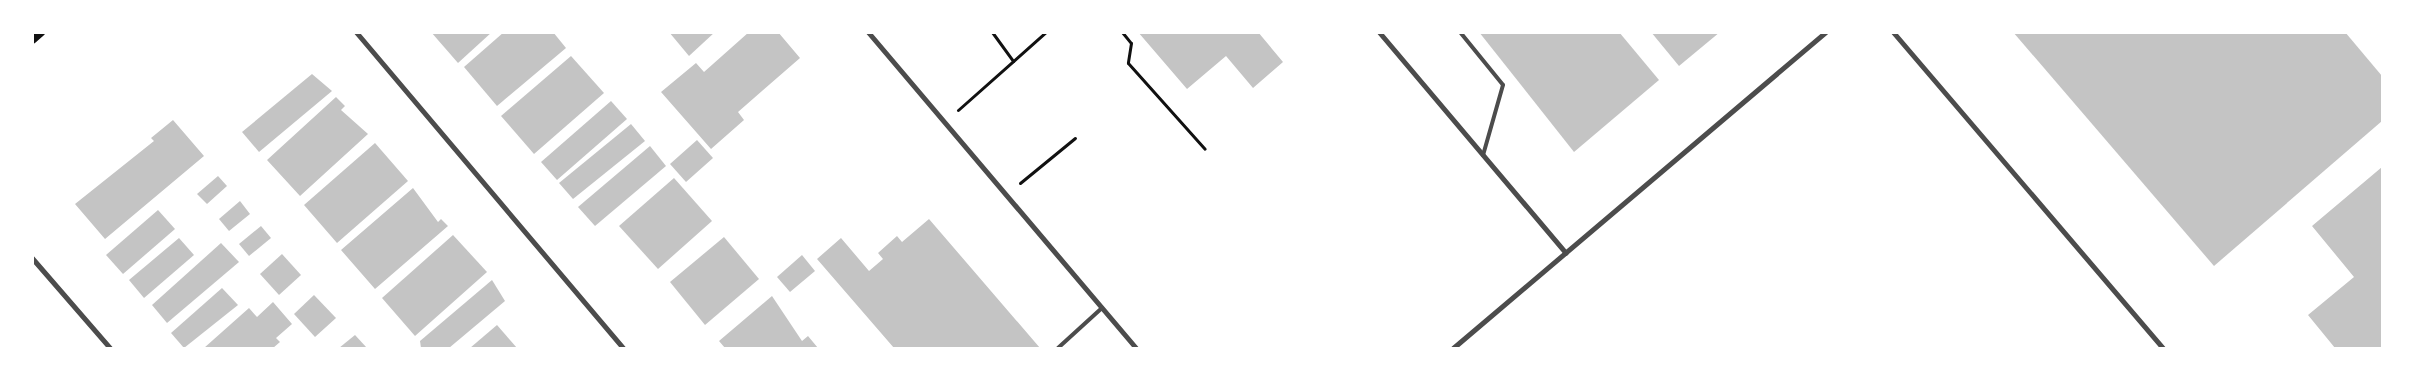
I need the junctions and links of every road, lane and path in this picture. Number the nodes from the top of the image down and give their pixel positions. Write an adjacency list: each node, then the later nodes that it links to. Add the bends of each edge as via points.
1 (40, 32): 11 (main road)
2 (356, 32): 22 (street)
3 (868, 32): 13 (street)
4 (992, 32): 12 (path)
5 (1046, 32): 12 (path)
6 (1122, 32): 15 (path, via 1131,43 1128,63)
7 (1379, 32): 16 (street)
8 (1460, 32): 16 (lane, via 1503,85)
9 (1825, 32): 18 (street)
10 (1893, 32): 26 (street)
11 (32, 39)
12 (1013, 61): 13 (path)
13 (944, 122): 17 (street)
14 (1075, 138): 17 (path)
15 (1205, 149)
16 (1483, 155): 18 (street)
17 (1006, 194): 20 (street)
18 (1566, 252): 25 (street)
19 (32, 258): 21 (street)
20 (1102, 308): 23 (lane); 24 (street)
21 (110, 348)
22 (623, 348)
23 (1058, 348)
24 (1136, 348)
25 (1453, 348)
26 (2163, 348)

